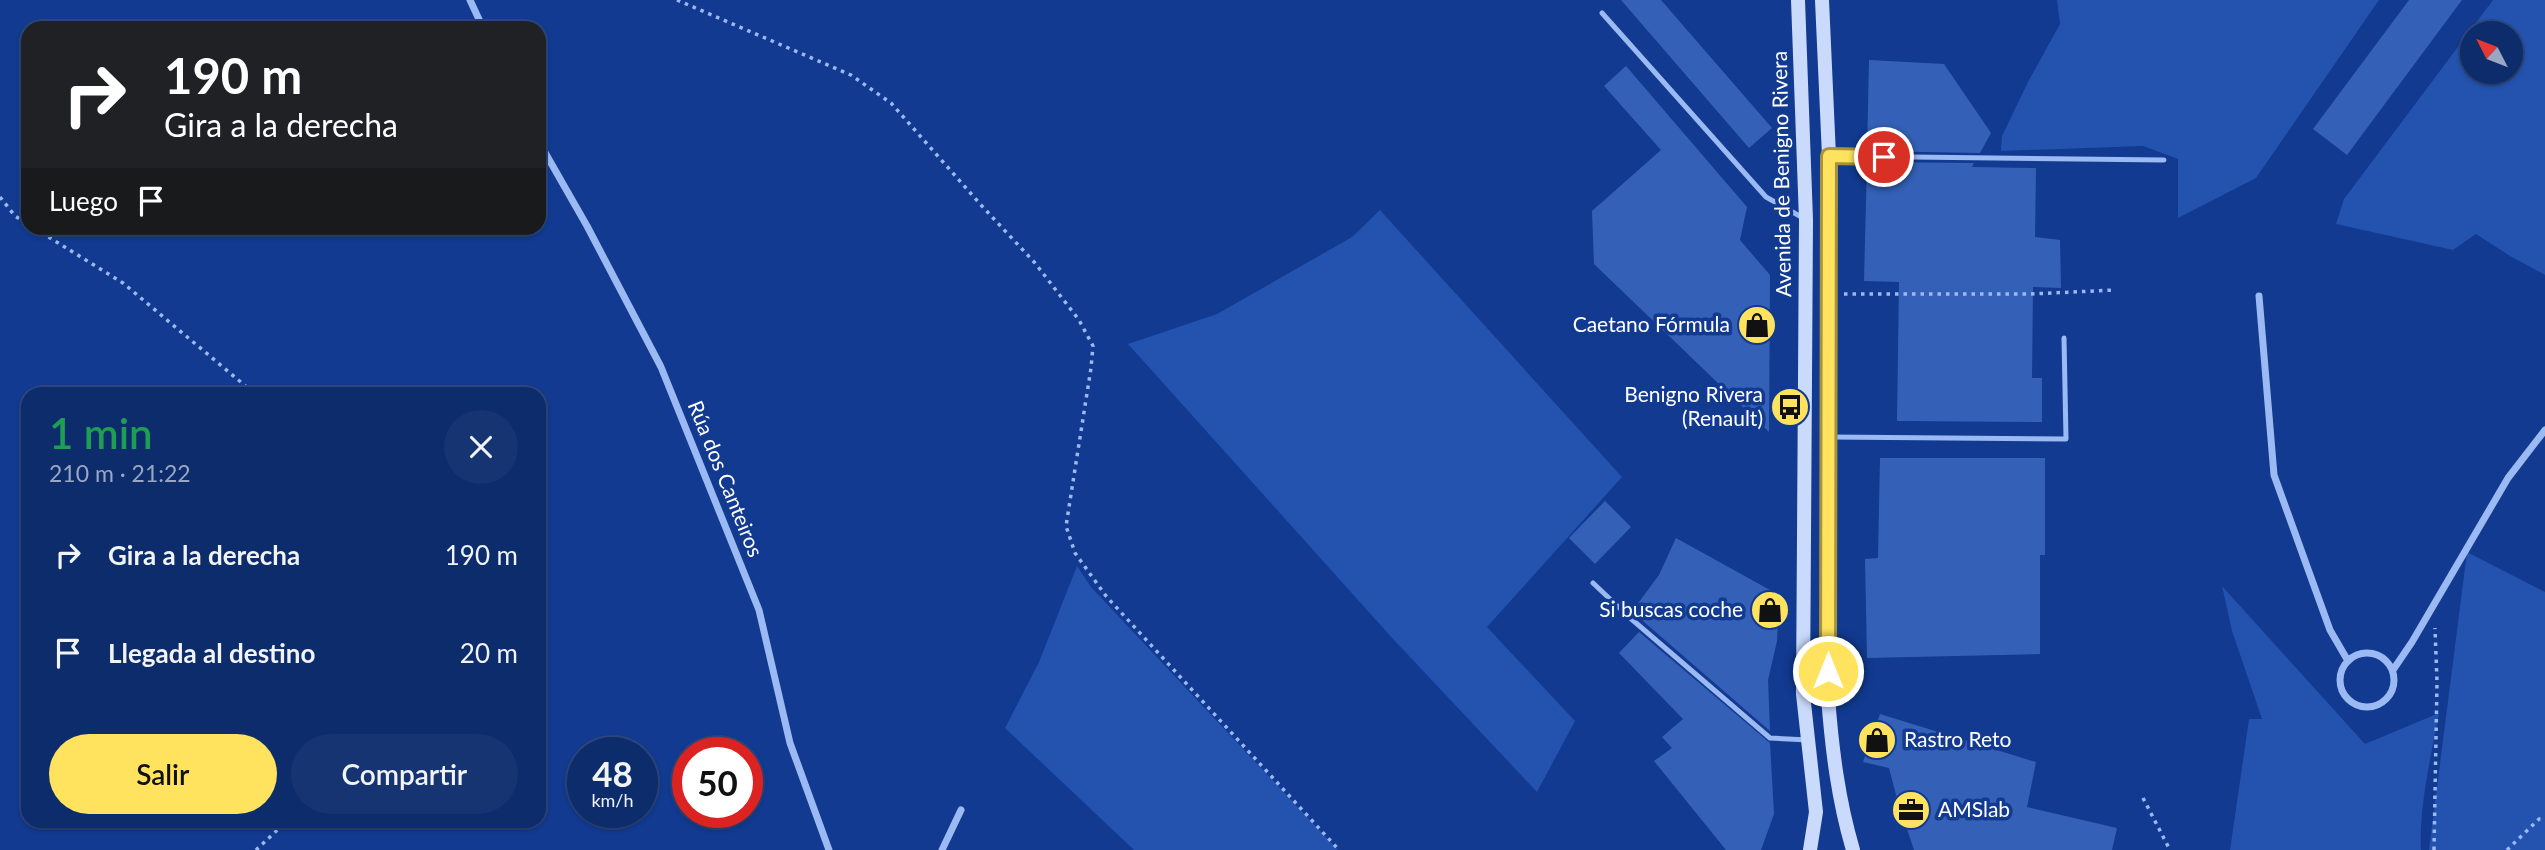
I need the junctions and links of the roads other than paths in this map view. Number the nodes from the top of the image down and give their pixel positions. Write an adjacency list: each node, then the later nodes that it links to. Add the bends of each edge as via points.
1 (470, 0): 5 (street)
2 (1798, 0): 9 (main road, Avenida de Benigno Rivera)
3 (1822, 0): 7 (main road, Avenida de Benigno Rivera)
4 (1602, 13): 9 (lane, via 1766,197)
5 (480, 21)
6 (546, 154): 19 (street, Rúa dos Canteiros, via 662,367 759,610 790,743)
7 (1829, 156): 8 (lane); 13 (main road, Avenida de Benigno Rivera)
8 (2164, 160)
9 (1806, 220): 17 (main road, Avenida de Benigno Rivera, via 1803,694)
10 (2259, 296): 15 (street, via 2274,475 2330,631)
11 (2064, 338): 13 (lane, via 2066,439)
12 (2545, 430): 16 (street, via 2508,478)
13 (1828, 437): 22 (main road, Avenida de Benigno Rivera, via 1828,697 1834,765)
14 (1593, 583): 17 (lane, via 1770,738)
15 (2348, 661): 16 (street, via 2369,653 2384,658); 16 (street, via 2340,675 2342,692 2361,707 2378,705 2390,695)
16 (2393, 670)
17 (1808, 740): 21 (main road, Avenida de Benigno Rivera, via 1816,812)
18 (961, 810): 20 (street)
19 (829, 850)
20 (942, 850)
21 (1810, 850)
22 (1853, 850)

